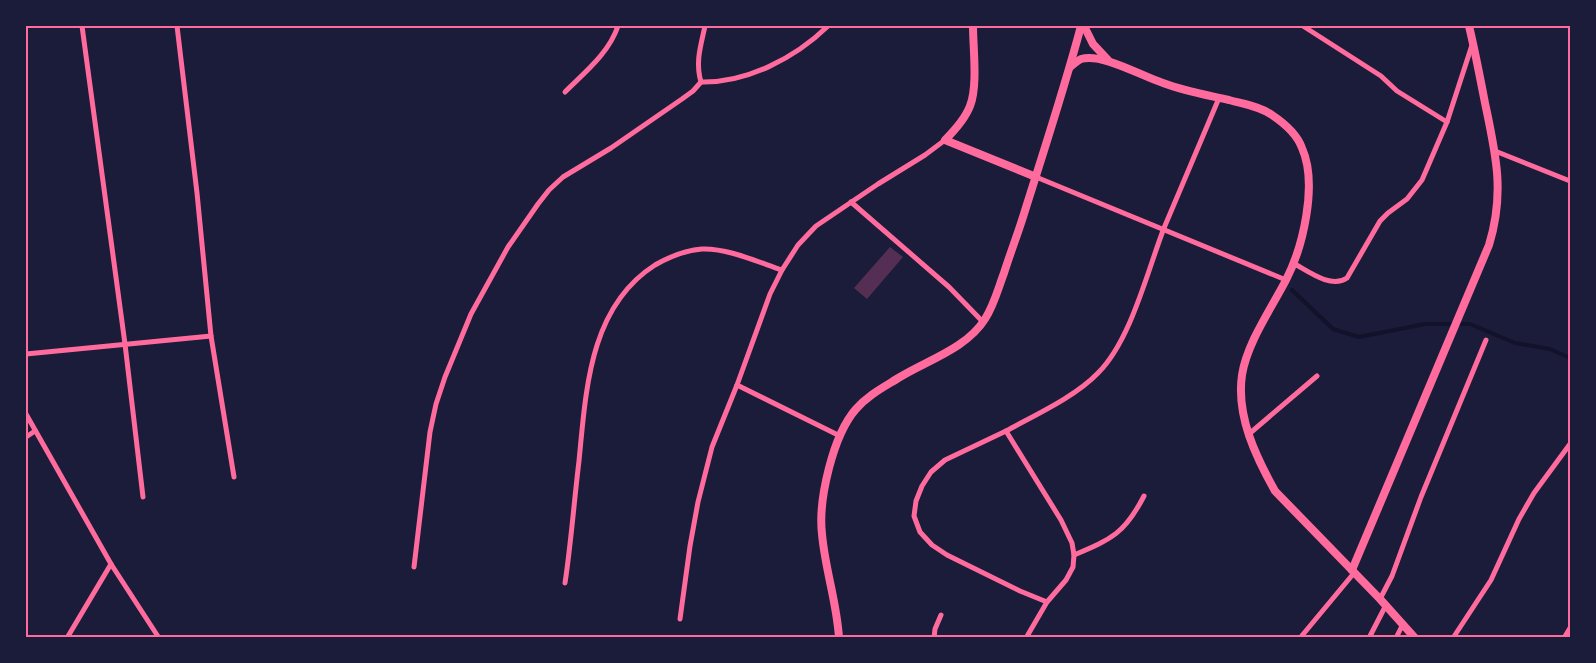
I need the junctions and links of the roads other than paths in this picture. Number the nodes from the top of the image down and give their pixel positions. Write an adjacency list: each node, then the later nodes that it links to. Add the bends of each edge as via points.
1 (82, 26): 29 (street)
2 (177, 26): 27 (street)
3 (618, 26): 14 (street, via 598,58)
4 (705, 26): 13 (street, via 698,59)
5 (828, 26): 13 (street, via 787,57 745,77)
6 (973, 26): 17 (main road, via 974,86 970,105)
7 (1082, 26): 11 (main road); 12 (main road)
8 (1303, 26): 16 (street)
9 (1469, 26): 10 (main road)
10 (1473, 43): 16 (street); 18 (main road)
11 (1108, 60): 12 (main road, via 1083,59); 15 (main road, via 1167,85)
12 (1070, 67): 19 (main road)
13 (700, 82): 45 (street, via 682,99 563,177 508,247 471,314 436,404)
14 (565, 92)
15 (1219, 98): 22 (street); 23 (main road, via 1270,113 1289,128 1302,147 1308,195)
16 (1447, 122): 23 (street, via 1419,185 1380,221 1347,278 1328,280)
17 (945, 140): 19 (main road); 21 (street)
18 (1495, 151): 20 (street); 46 (main road, via 1497,211 1489,245)
19 (1036, 177): 22 (street); 26 (main road, via 999,287)
20 (1570, 181)
21 (851, 202): 24 (street, via 808,233); 26 (street, via 949,287)
22 (1164, 230): 25 (street); 35 (street, via 1128,326 1099,373 1076,391)
23 (1293, 263): 25 (main road)
24 (782, 270): 32 (street); 47 (street, via 703,249 662,261 642,273 621,295 606,321 590,371)
25 (1286, 280): 36 (main road, via 1258,329 1242,374 1241,392)
26 (983, 322): 37 (main road, via 957,347 872,394 855,410)
27 (211, 336): 29 (street); 40 (street)
28 (1486, 340): 49 (street, via 1421,497)
29 (125, 344): 30 (street); 42 (street)
30 (26, 354)
31 (1317, 376): 36 (street)
32 (737, 385): 37 (street); 51 (street, via 712,447 698,502)
33 (26, 414): 34 (street)
34 (35, 431): 38 (street); 44 (street)
35 (1006, 431): 43 (street, via 1061,520); 48 (street, via 945,460 931,472 916,501 914,516 920,532 947,555)
36 (1249, 434): 46 (main road, via 1275,491)
37 (840, 436): 56 (main road, via 826,484 821,533)
38 (26, 437)
39 (1570, 444): 63 (street, via 1534,493 1491,580)
40 (234, 477)
41 (1144, 496): 43 (street, via 1125,527)
42 (143, 497)
43 (1074, 555): 48 (street, via 1066,580)
44 (111, 564): 54 (street); 55 (street)
45 (414, 567)
46 (1353, 572): 49 (main road); 59 (street)
47 (565, 583)
48 (1047, 602): 58 (street)
49 (1383, 602): 52 (main road); 60 (street)
50 (941, 615): 57 (street)
51 (680, 619)
52 (1403, 624): 61 (street); 62 (main road)
53 (1570, 628): 64 (street)
54 (67, 638)
55 (159, 638)
56 (839, 638)
57 (934, 638)
58 (1026, 638)
59 (1300, 638)
60 (1369, 638)
61 (1396, 638)
62 (1415, 638)
63 (1453, 638)
64 (1564, 638)

